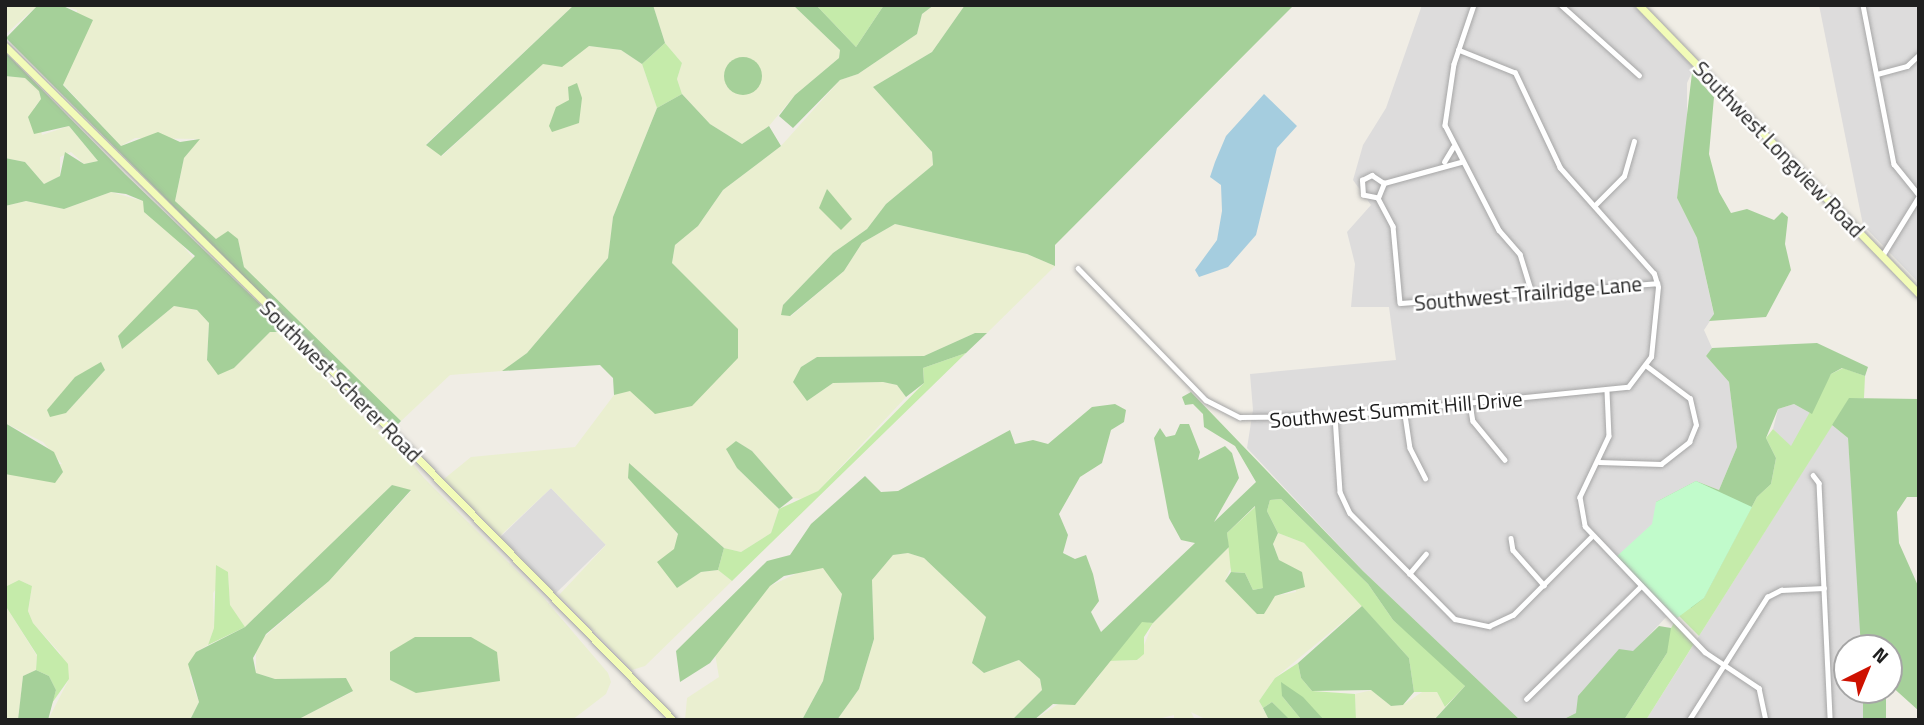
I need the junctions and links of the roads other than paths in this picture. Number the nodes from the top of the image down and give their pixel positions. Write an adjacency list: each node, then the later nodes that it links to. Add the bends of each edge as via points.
1 (1474, 5): 6 (street)
2 (1561, 5): 9 (street)
3 (1639, 5): 18 (main road, Southwest Longview Road)
4 (1863, 5): 8 (street)
5 (5, 46): 41 (main road, Southwest Scherer Road, via 278,315)
6 (1458, 50): 11 (street, via 1445,104); 17 (street, via 1515,73 1560,168)
7 (1919, 55): 8 (street, via 1907,66)
8 (1877, 74): 15 (street, via 1894,164)
9 (1639, 75)
10 (1634, 141): 17 (street, via 1624,176)
11 (1453, 147): 12 (street); 13 (street)
12 (1461, 162): 13 (street); 21 (street, via 1499,230 1520,254)
13 (1443, 163): 14 (street)
14 (1384, 184): 16 (street); 16 (street, via 1372,174 1360,188 1366,197)
15 (1919, 196): 18 (street)
16 (1378, 198): 21 (street, Southwest Trailridge Lane, via 1393,226 1400,303)
17 (1594, 206): 20 (street, via 1646,260)
18 (1882, 257): 22 (main road, Southwest Longview Road)
19 (1078, 268): 27 (street, Southwest Summit Hill Drive, via 1220,409 1255,420)
20 (1657, 283): 21 (street, Southwest Trailridge Lane); 23 (street)
21 (1532, 293)
22 (1919, 294)
23 (1646, 366): 24 (street, via 1628,387); 29 (street, via 1690,398 1696,425 1689,442 1661,464)
24 (1607, 391): 25 (street, Southwest Summit Hill Drive); 29 (street, via 1609,436)
25 (1470, 403): 26 (street, Southwest Summit Hill Drive); 28 (street, via 1473,421)
26 (1404, 408): 27 (street, Southwest Summit Hill Drive); 31 (street, via 1410,448)
27 (1335, 416): 35 (street, via 1340,492 1350,513)
28 (1505, 460)
29 (1599, 462): 32 (street, via 1580,497 1580,515)
30 (1813, 475): 38 (street, via 1819,483)
31 (1425, 478)
32 (1591, 537): 36 (street); 37 (street)
33 (1511, 538): 36 (street, via 1513,550)
34 (1426, 554): 35 (street)
35 (1409, 574): 36 (street, via 1455,620 1478,626 1513,615)
36 (1544, 585)
37 (1641, 586): 39 (street); 40 (street)
38 (1824, 588): 39 (street, via 1781,590 1767,597); 44 (street)
39 (1723, 664): 42 (street); 43 (street, via 1759,688)
40 (1526, 699)
41 (673, 720)
42 (1689, 720)
43 (1766, 720)
44 (1830, 720)

